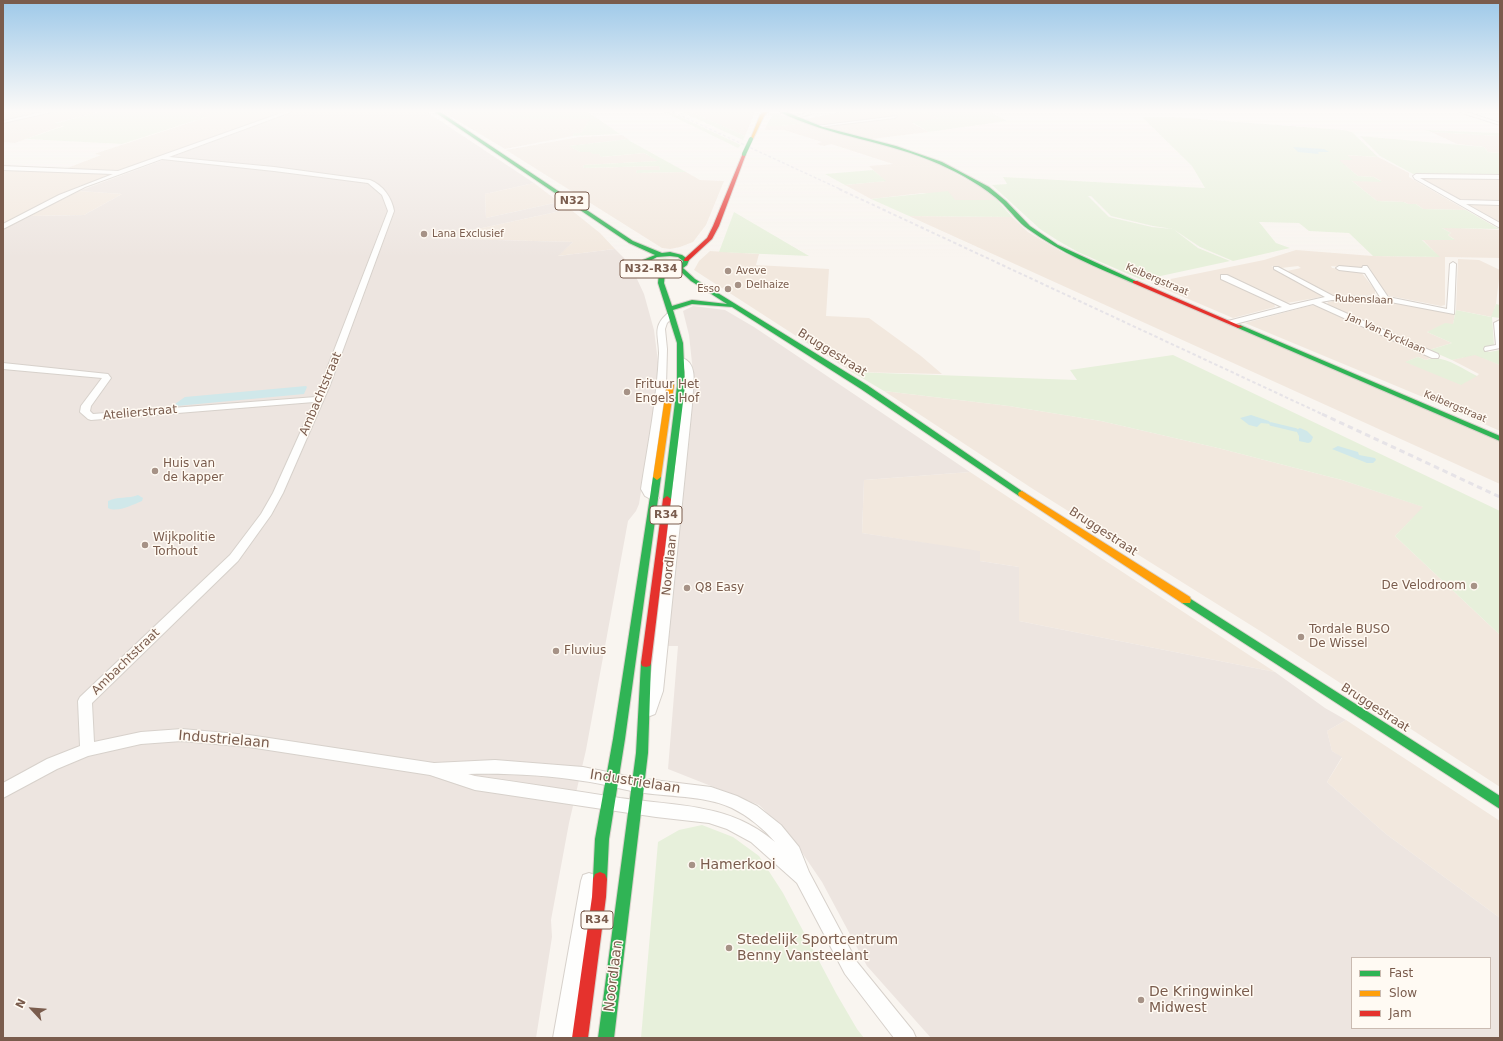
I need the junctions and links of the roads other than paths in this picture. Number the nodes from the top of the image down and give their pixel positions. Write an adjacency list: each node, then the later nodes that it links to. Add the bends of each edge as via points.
1 (155, 161): 7 (street)
2 (186, 161): 39 (street, Ambachtstraat, via 356,180 375,185 390,204 391,211)
3 (511, 161): 13 (main road, N32)
4 (741, 161): 14 (main road, bridge, via 716,226)
5 (931, 161): 33 (main road, Keibergstraat, via 987,188 1028,227 1056,246 1101,268)
6 (3, 168): 7 (street)
7 (122, 172): 12 (street, via 72,191)
8 (1500, 177): 9 (street, via 1416,176)
9 (1459, 202): 10 (street); 11 (street)
10 (1500, 203)
11 (1500, 226)
12 (3, 227)
13 (631, 242): 15 (main road, N32); 17 (main road, N32, via 647,257)
14 (699, 248): 15 (main road, via 685,253); 16 (main road)
15 (666, 254): 16 (main road, N32-R34, via 680,256); 17 (main road, N32-R34)
16 (686, 260): 19 (main road, N32-R34)
17 (647, 263): 22 (main road, N32-R34); 25 (main road, Noordlaan, via 654,280)
18 (1453, 264): 27 (street, Rubenslaan, via 1451,312)
19 (680, 268): 22 (main road, N32-R34); 24 (main road, Bruggestraat)
20 (1276, 268): 26 (street)
21 (1339, 268): 27 (street, via 1366,269)
22 (665, 271): 24 (main road, Bruggestraat); 25 (main road, Noordlaan)
23 (1224, 277): 30 (street)
24 (693, 280): 29 (main road, Bruggestraat)
25 (661, 283): 31 (main road, Noordlaan)
26 (1332, 298): 27 (street, Rubenslaan); 28 (street, Rubenslaan)
27 (1385, 299)
28 (1314, 302): 30 (street, Rubenslaan); 36 (street, Jan Van Eycklaan)
29 (737, 307): 31 (main road, via 694,302 684,303); 49 (main road, Bruggestraat, via 864,387 986,470)
30 (1289, 307): 33 (street, Rubenslaan)
31 (670, 312): 37 (main road, Noordlaan, via 680,337); 41 (street, Noordlaan, via 661,329 662,386 646,489)
32 (1500, 322): 34 (street)
33 (1231, 323): 40 (main road, Keibergstraat)
34 (1500, 346): 35 (street)
35 (1488, 349)
36 (1435, 356)
37 (682, 361): 42 (street, Noordlaan, via 689,372 685,426 656,691 652,707)
38 (3, 366): 39 (street, Atelierstraat, via 105,376 107,378 86,406 84,412 91,417)
39 (320, 398): 43 (street, Ambachtstraat, via 278,493 253,534 234,558 85,701)
40 (1500, 439)
41 (654, 498): 45 (main road, Noordlaan / R34)
42 (643, 723): 46 (main road, Noordlaan / R34, via 644,737)
43 (87, 750): 44 (street, Industrielaan, via 140,738 182,735 249,741); 47 (street, Industrielaan, via 52,764)
44 (430, 768): 45 (street, Industrielaan, via 494,767 584,774); 48 (street, Industrielaan, via 475,783)
45 (612, 780): 46 (street, Industrielaan); 48 (main road, Noordlaan / R34)
46 (638, 785): 50 (main road, Noordlaan / R34); 52 (street, Industrielaan, via 712,794 737,803 775,830 785,841 793,852)
47 (3, 791)
48 (609, 802): 50 (street, Industrielaan); 51 (main road, Noordlaan / R34)
49 (1500, 803)
50 (634, 806): 52 (street, Industrielaan, via 700,814 727,821 757,837); 55 (main road, Noordlaan / R34)
51 (600, 857): 53 (street, Noordlaan, via 590,877 586,894); 54 (main road, Noordlaan / R34, via 599,897)
52 (803, 877): 56 (street, Industrielaan, via 851,968)
53 (563, 1038)
54 (580, 1038)
55 (606, 1038)
56 (906, 1038)

